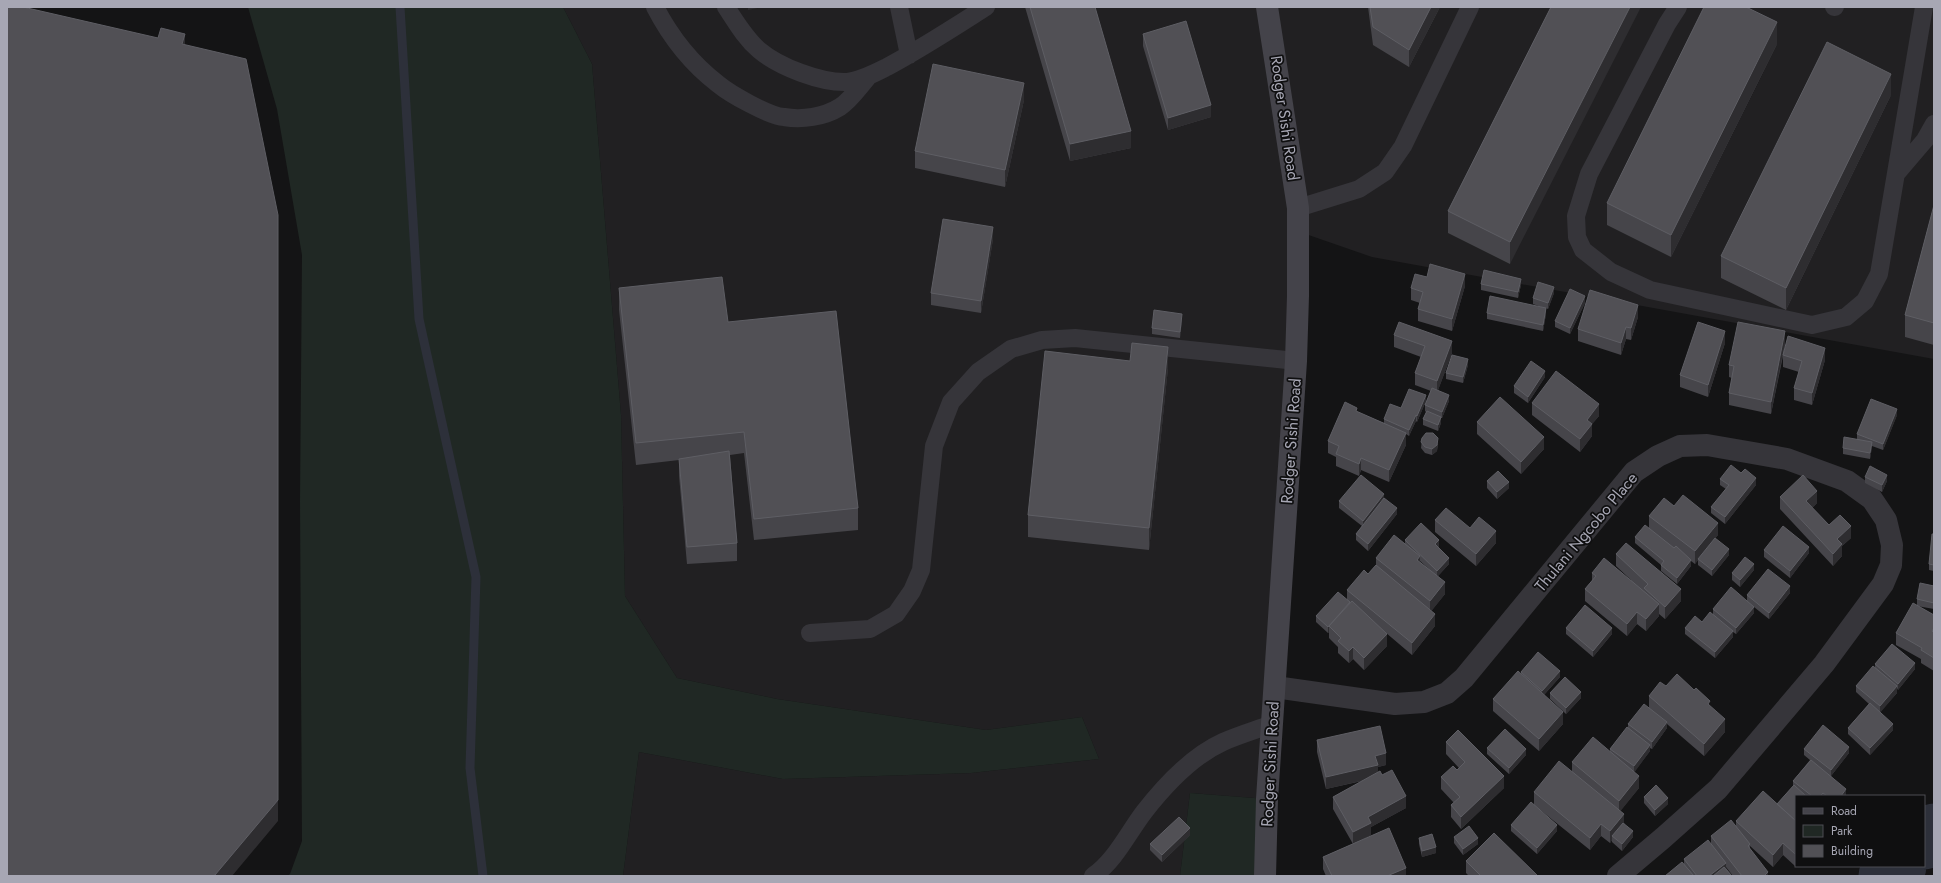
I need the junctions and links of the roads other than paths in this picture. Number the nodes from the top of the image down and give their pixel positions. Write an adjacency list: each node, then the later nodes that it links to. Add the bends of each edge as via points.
1 (654, 7): 10 (lane, via 665,26 690,57 719,84 748,102 782,117 813,118 840,107)
2 (726, 7): 10 (lane, via 741,30 760,51 787,67 821,79 848,82)
3 (898, 7): 9 (lane)
4 (986, 7): 9 (lane)
5 (1267, 7): 13 (street, Rodger Sishi Road)
6 (1470, 7): 13 (lane, via 1403,146 1385,172 1359,189)
7 (1678, 7): 12 (lane, via 1589,174 1576,216 1577,237 1583,250 1611,272 1650,290 1812,325 1846,317 1865,301 1879,274)
8 (1924, 7): 12 (lane)
9 (909, 55): 10 (lane)
10 (870, 75)
11 (1934, 124): 12 (lane, via 1925,140)
12 (1896, 174)
13 (1298, 208): 14 (street, Rodger Sishi Road)
14 (1296, 361): 15 (lane, via 1075,338 1042,340 1011,349 978,372 951,402 934,446 921,570 912,590 896,614 870,629); 16 (street, Rodger Sishi Road)
15 (810, 633)
16 (1274, 688): 17 (street, Rodger Sishi Road); 20 (street, Thulani Ngcobo Place, via 1396,704 1424,702 1447,693 1464,678 1634,472 1658,456 1680,446 1707,445 1787,459 1847,481 1872,500 1886,520 1892,544 1891,565 1883,584 1824,664 1718,789)
17 (1272, 724): 18 (lane, via 1224,742 1201,754 1144,812 1119,848); 19 (street, Rodger Sishi Road)
18 (1093, 876)
19 (1265, 876)
20 (1618, 876)

